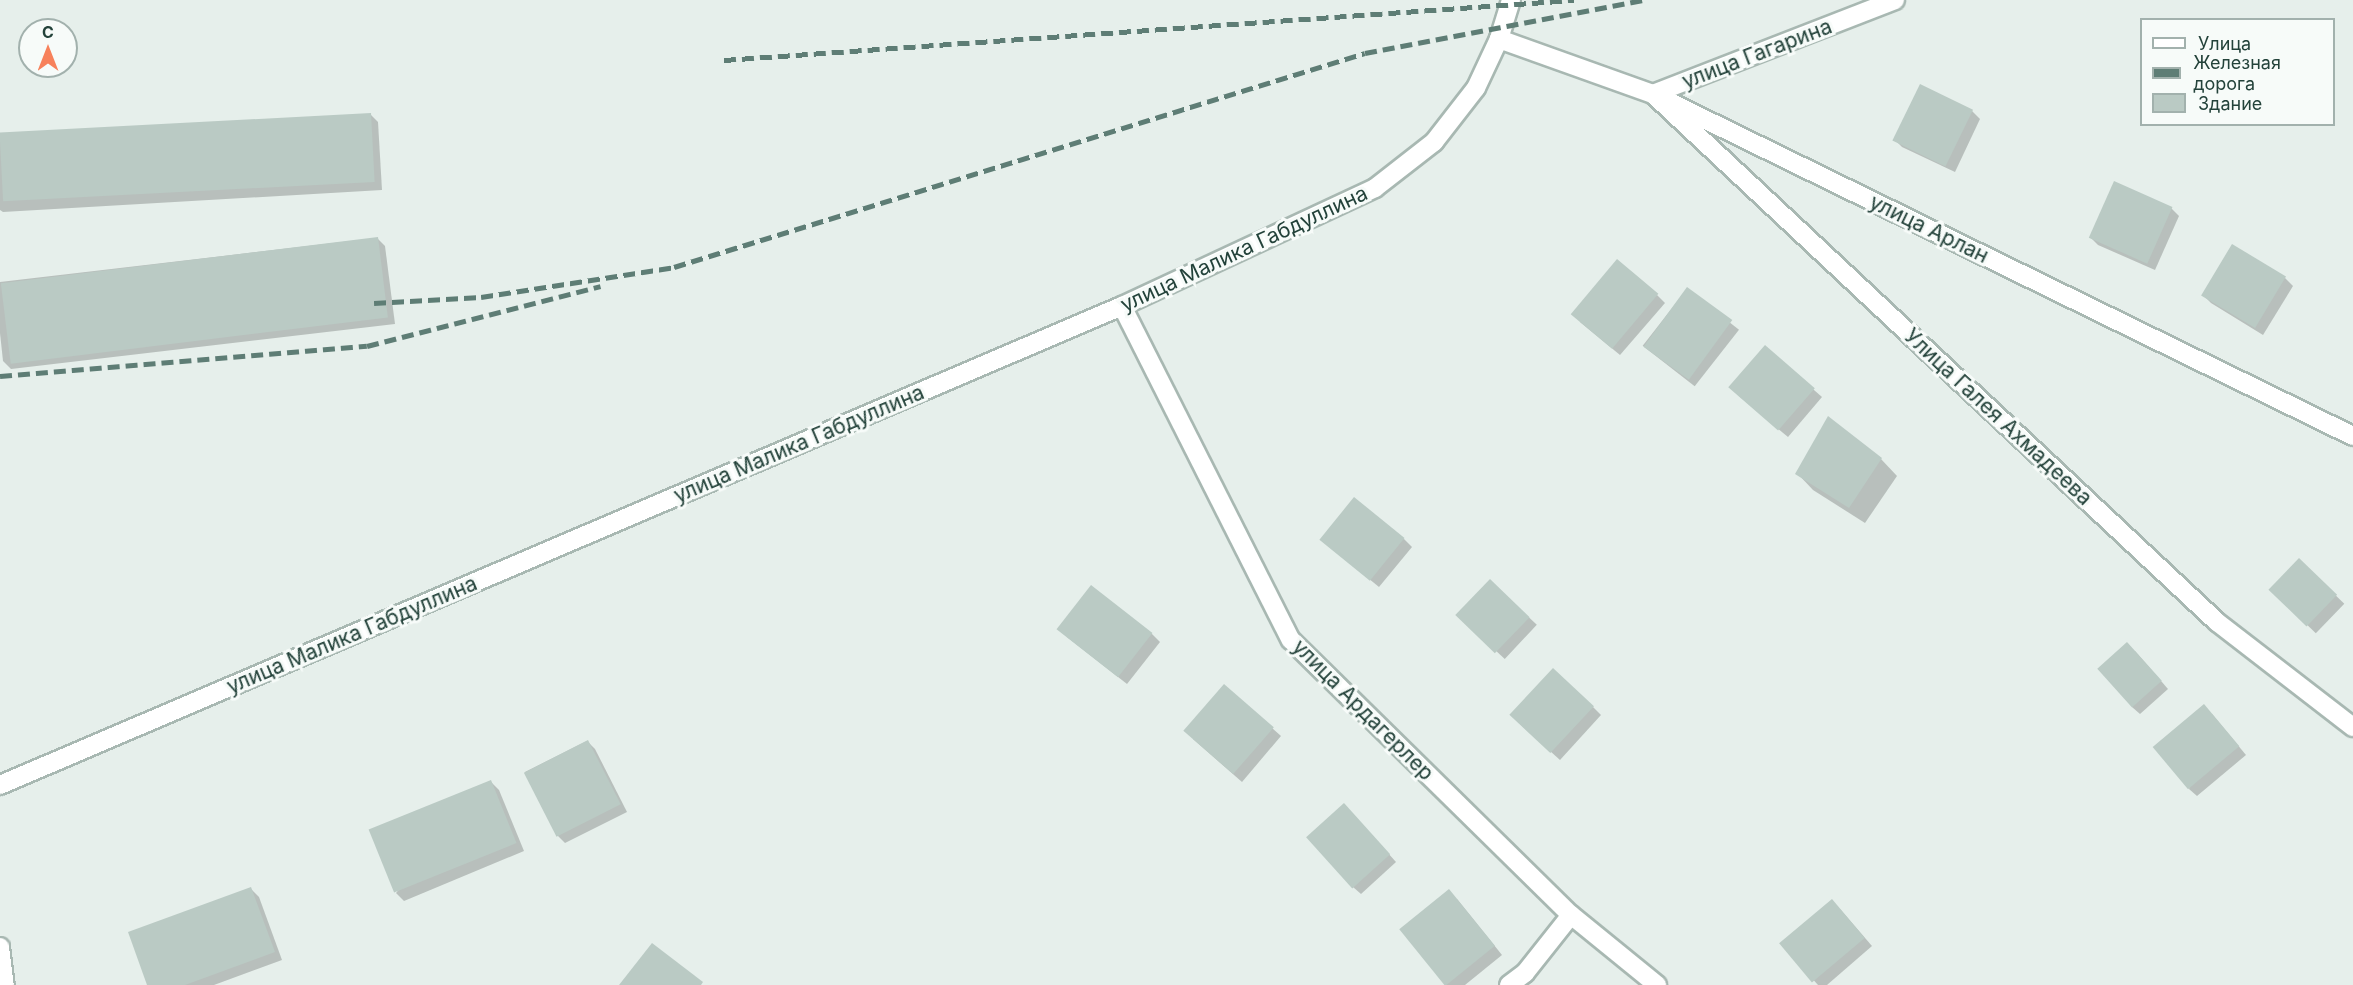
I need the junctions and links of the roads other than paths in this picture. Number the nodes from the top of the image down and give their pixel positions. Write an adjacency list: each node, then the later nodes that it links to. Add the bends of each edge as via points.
1 (1511, 0): 3 (street, улица Малика Габдуллина)
2 (1895, 0): 4 (street, улица Гагарина)
3 (1499, 39): 4 (street, улица Арлан); 5 (street, улица Малика Габдуллина, via 1476,88 1434,142 1375,188)
4 (1653, 94): 6 (street, улица Арлан); 7 (street, Улица Галея Ахмадеева, via 2217,622)
5 (1122, 306): 8 (street, улица Малика Габдуллина); 9 (street, улица Ардагерлер, via 1291,640)
6 (2353, 436)
7 (2353, 728)
8 (0, 785)
9 (1570, 915): 12 (street, via 1525,973); 13 (street, улица Ардагерлер)
10 (0, 947): 11 (street)
11 (5, 985)
12 (1509, 985)
13 (1657, 985)

